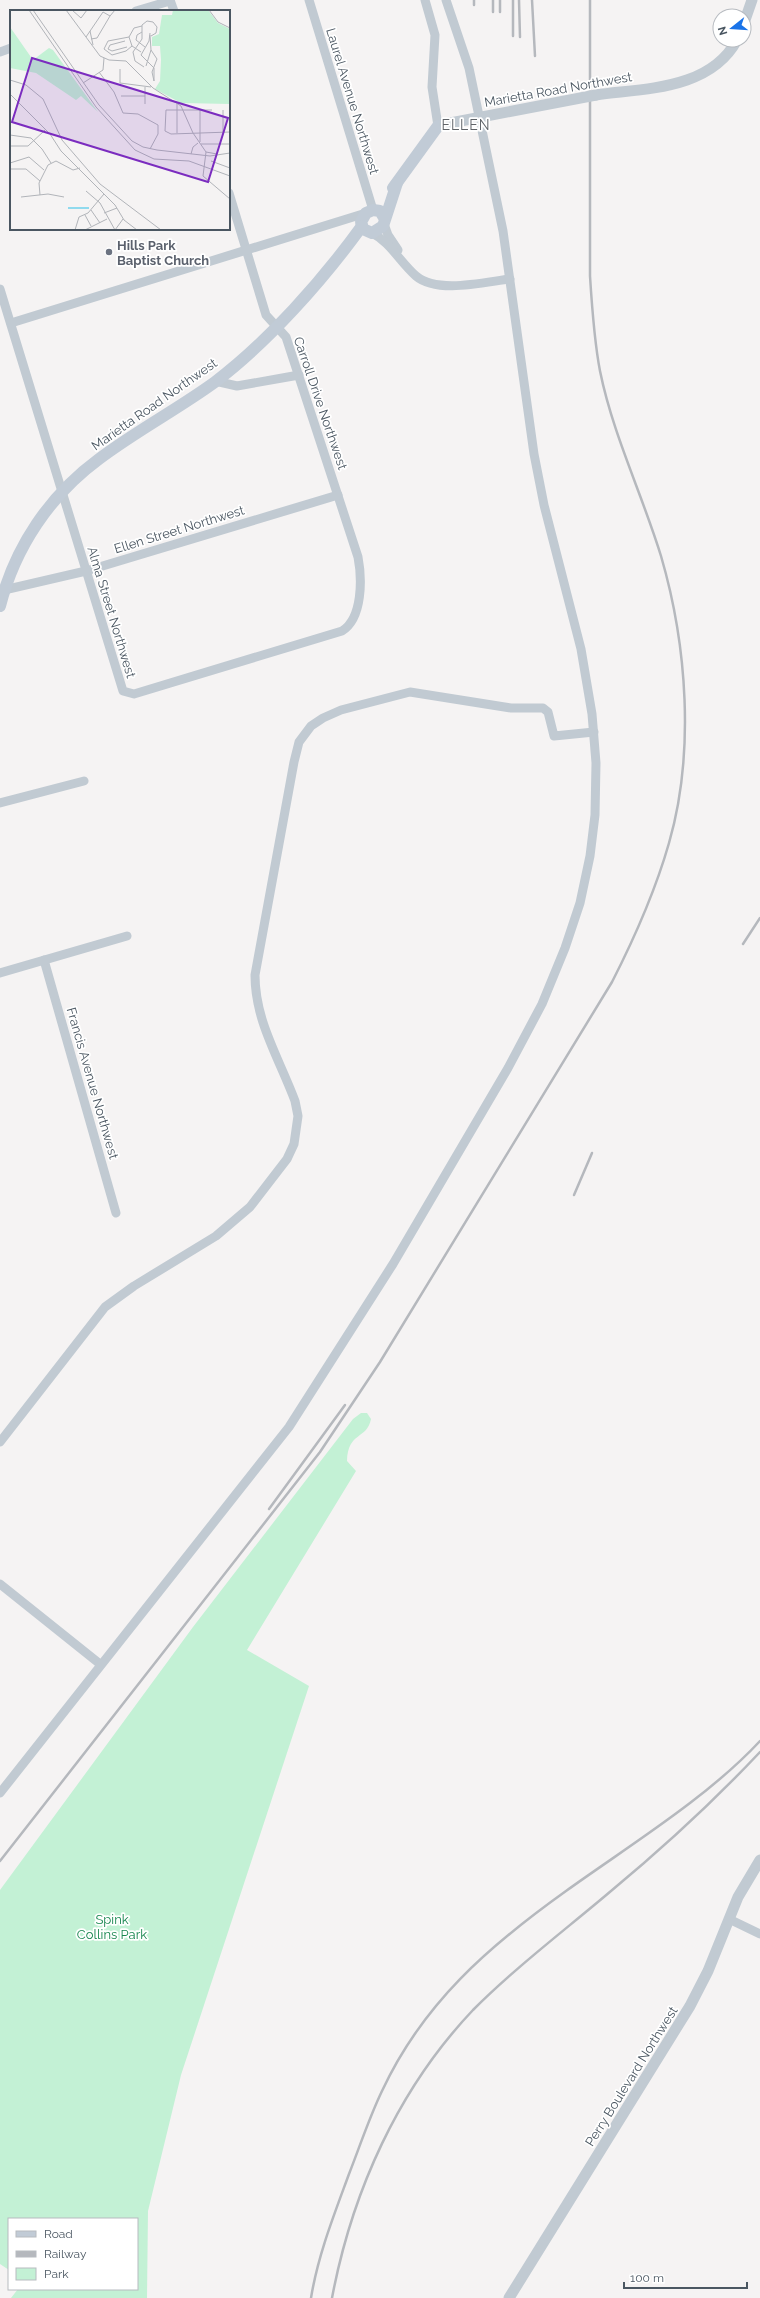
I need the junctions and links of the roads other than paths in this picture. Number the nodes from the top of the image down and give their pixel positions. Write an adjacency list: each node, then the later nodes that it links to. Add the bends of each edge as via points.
1 (170, 0): 5 (street); 6 (street)
2 (309, 0): 13 (street, Laurel Avenue Northwest)
3 (425, 0): 10 (street, via 435,35 432,87)
4 (446, 0): 17 (street, via 469,68 503,232)
5 (139, 10)
6 (174, 10)
7 (10, 48): 9 (street)
8 (730, 48): 10 (street, Marietta Road Northwest, bridge, via 719,62 692,79 674,84 596,95)
9 (0, 52)
10 (441, 125): 11 (main road, Marietta Road Northwest)
11 (397, 183): 13 (main road, Marietta Road Northwest); 14 (main road, Marietta Road Northwest)
12 (230, 196): 15 (street, Carroll Drive Northwest)
13 (368, 221): 14 (main road, via 378,231); 14 (main road, via 383,213); 15 (street, via 347,219); 16 (street, via 378,236); 20 (main road, Marietta Road Northwest)
14 (385, 222): 16 (street, via 388,234)
15 (246, 249): 19 (street); 20 (street, Carroll Drive Northwest, via 266,315)
16 (402, 260): 17 (street, via 416,276 449,286)
17 (510, 279): 29 (street, via 534,454 544,505 581,649)
18 (0, 289): 19 (street, Alma Street Northwest)
19 (10, 320): 23 (street, Alma Street Northwest)
20 (277, 326): 21 (street, Carroll Drive Northwest, via 286,337); 22 (main road, Marietta Road Northwest)
21 (299, 375): 22 (street, via 237,386); 24 (street, Carroll Drive Northwest)
22 (215, 382): 23 (main road, Marietta Road Northwest, via 100,458)
23 (63, 491): 25 (street, Alma Street Northwest); 27 (main road, Marietta Road Northwest, via 29,536)
24 (338, 495): 25 (street, Ellen Street Northwest); 26 (street, Carroll Drive Northwest, via 358,557)
25 (86, 571): 26 (street, Alma Street Northwest, via 121,687 130,694 342,631 352,622); 27 (street, Ellen Street Northwest)
26 (360, 583)
27 (4, 590): 28 (main road, Marietta Road Northwest)
28 (0, 606)
29 (594, 732): 36 (street, via 554,736 548,712 543,708 511,708 410,692 341,710 311,726 299,742 294,762 255,975 255,995 259,1014 295,1101 298,1116 294,1144 287,1159 269,1184 234,1222 105,1307); 38 (street, via 595,815 590,856 580,904 542,1004 504,1074 394,1261 289,1427)
30 (84, 781): 31 (street)
31 (0, 803)
32 (127, 936): 33 (street)
33 (44, 960): 34 (street); 35 (street, Francis Avenue Northwest)
34 (0, 973)
35 (116, 1212)
36 (0, 1442)
37 (0, 1584): 38 (street)
38 (100, 1664): 39 (street)
39 (0, 1793)
40 (760, 1860): 41 (street, Perry Boulevard Northwest)
41 (729, 1918): 42 (street); 43 (street, Perry Boulevard Northwest, via 708,1972 690,2006)
42 (760, 1934)
43 (509, 2298)

